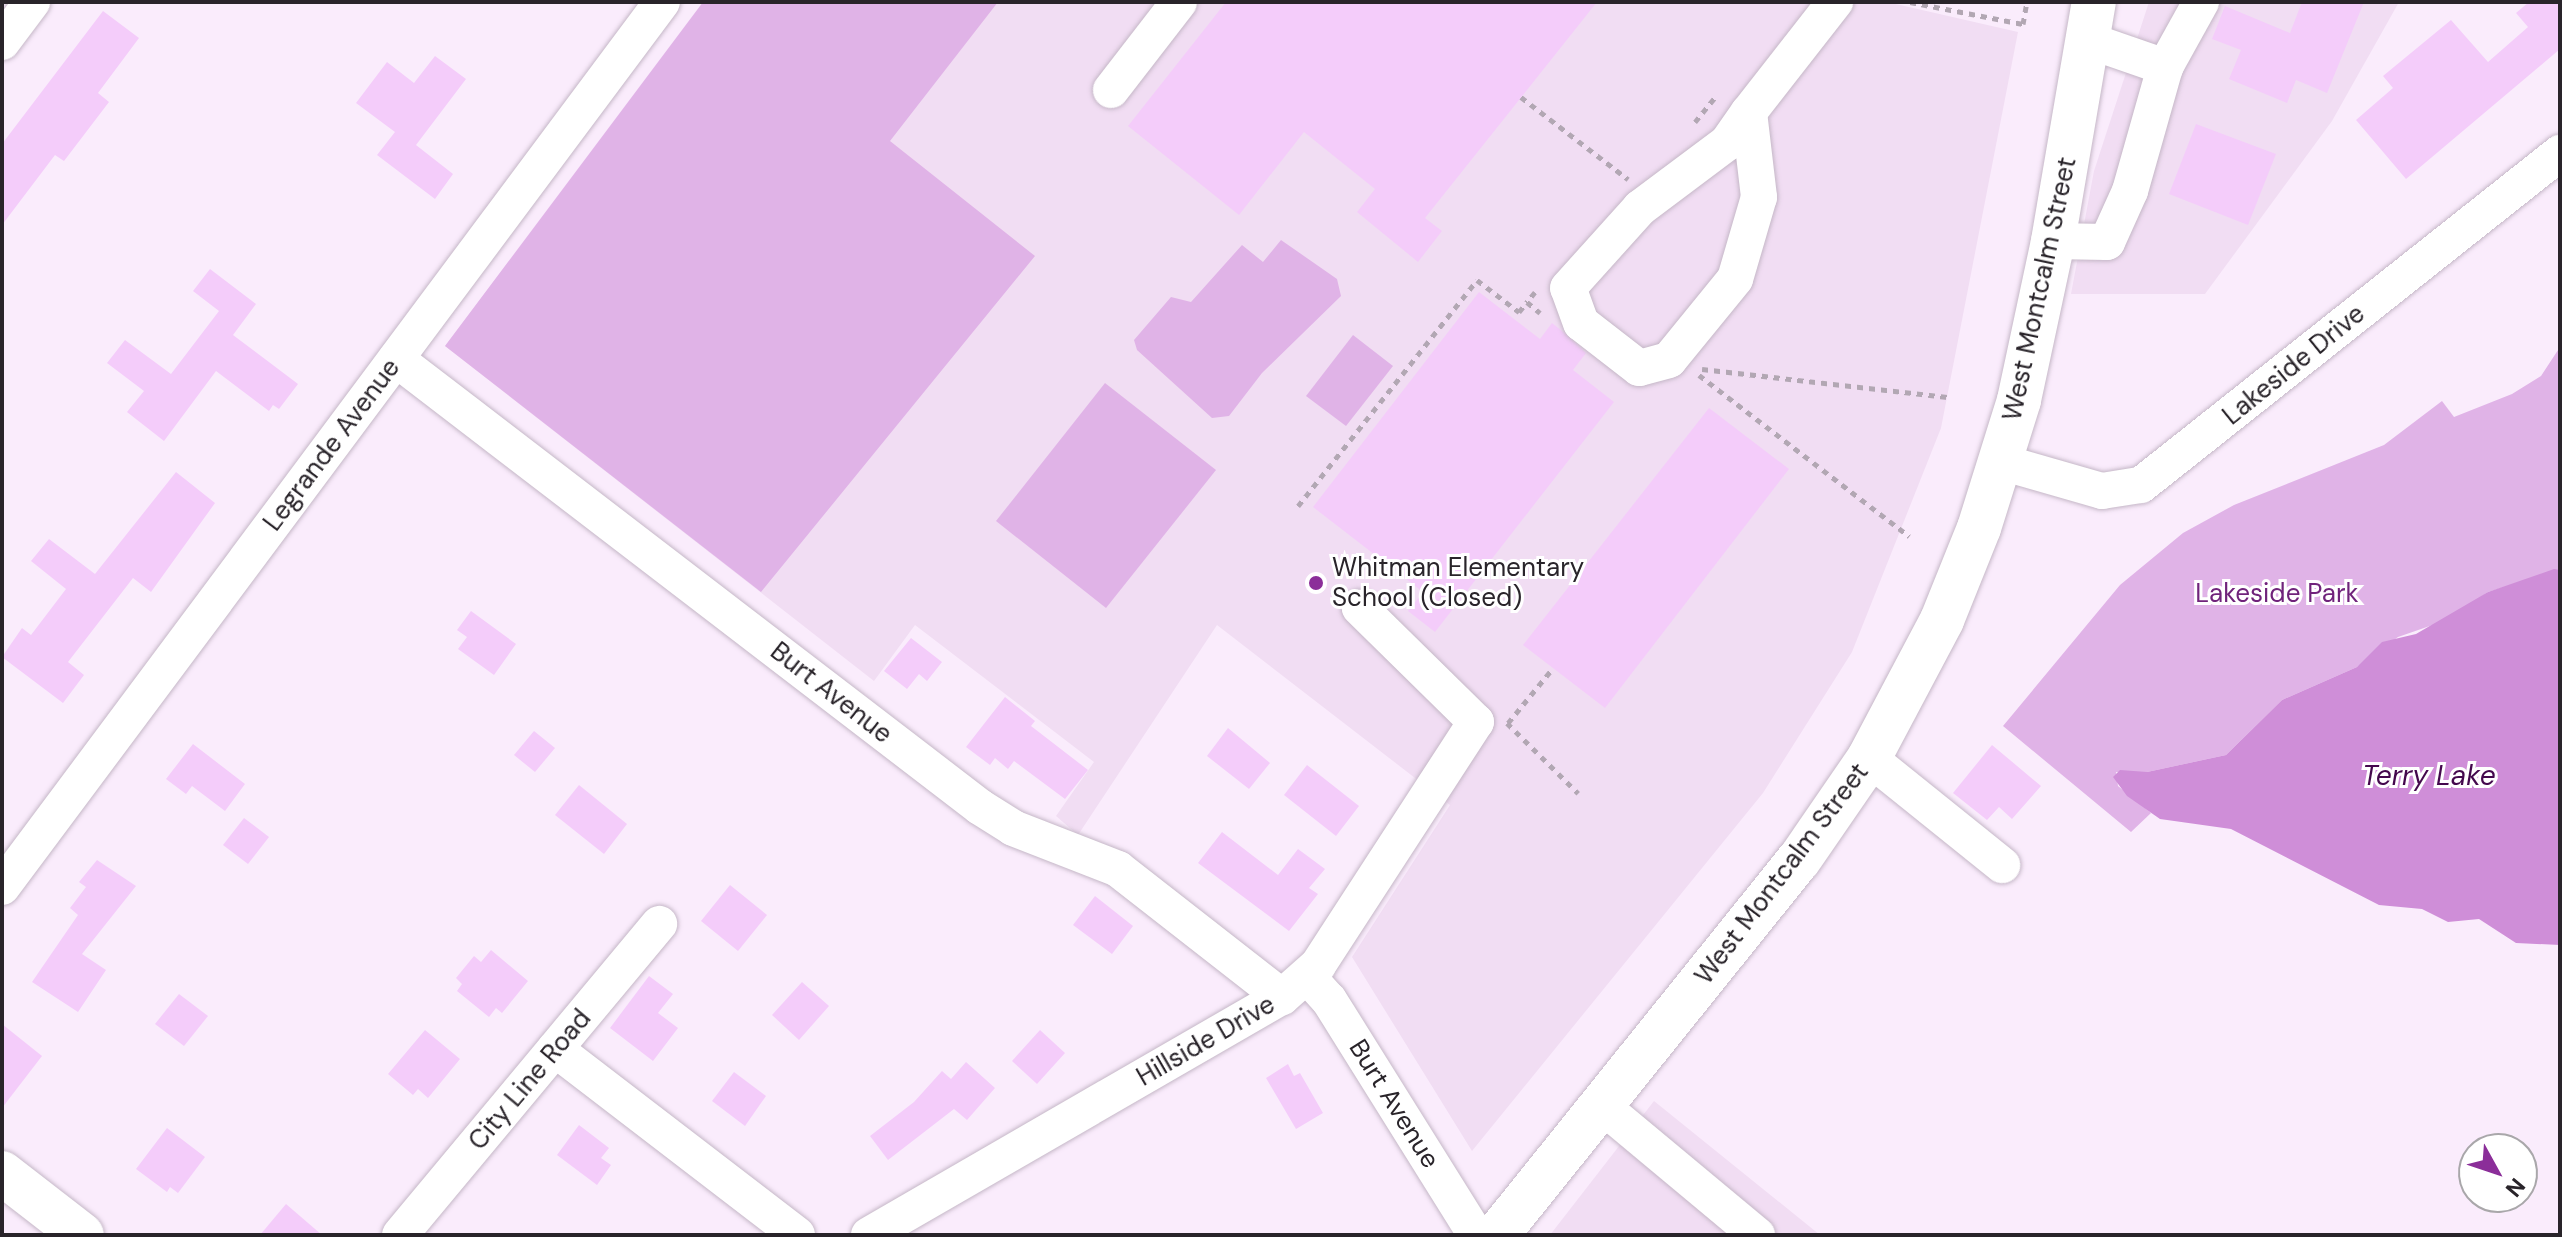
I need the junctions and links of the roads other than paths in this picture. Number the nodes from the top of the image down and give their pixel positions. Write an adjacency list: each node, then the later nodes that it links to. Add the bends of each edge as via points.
1 (32, 2): 7 (street)
2 (1179, 2): 9 (street)
3 (1835, 2): 10 (street)
4 (2201, 2): 8 (street)
5 (650, 7): 13 (street, Legrande Avenue)
6 (2090, 21): 8 (street); 12 (main road, West Montcalm Street)
7 (2, 42)
8 (2165, 67): 12 (street, via 2130,191 2107,242)
9 (1111, 90)
10 (1749, 112): 10 (street, via 1727,143 1640,208 1568,288 1581,323 1639,368 1669,360 1735,279 1759,197)
11 (2560, 153): 14 (street, Lakeside Drive, via 2141,485 2102,491)
12 (2053, 241): 14 (main road, West Montcalm Street)
13 (396, 359): 18 (street, Legrande Avenue); 20 (street, Burt Avenue, via 980,807 1013,828 1118,869)
14 (2001, 462): 16 (main road, West Montcalm Street, via 1942,620)
15 (1360, 608): 20 (street, Hillside Drive, via 1476,722)
16 (1869, 758): 17 (street); 22 (main road, West Montcalm Street, via 1785,879)
17 (2002, 865)
18 (2, 887)
19 (659, 924): 21 (street, City Line Road)
20 (1295, 987): 27 (street, Hillside Drive); 28 (street, Burt Avenue, via 1329,1000)
21 (555, 1049): 25 (street, City Line Road); 26 (street)
22 (1602, 1106): 29 (main road, West Montcalm Street); 30 (street)
23 (2, 1173): 24 (main road)
24 (82, 1235)
25 (400, 1235)
26 (797, 1235)
27 (869, 1235)
28 (1476, 1235)
29 (1497, 1235)
30 (1757, 1235)

